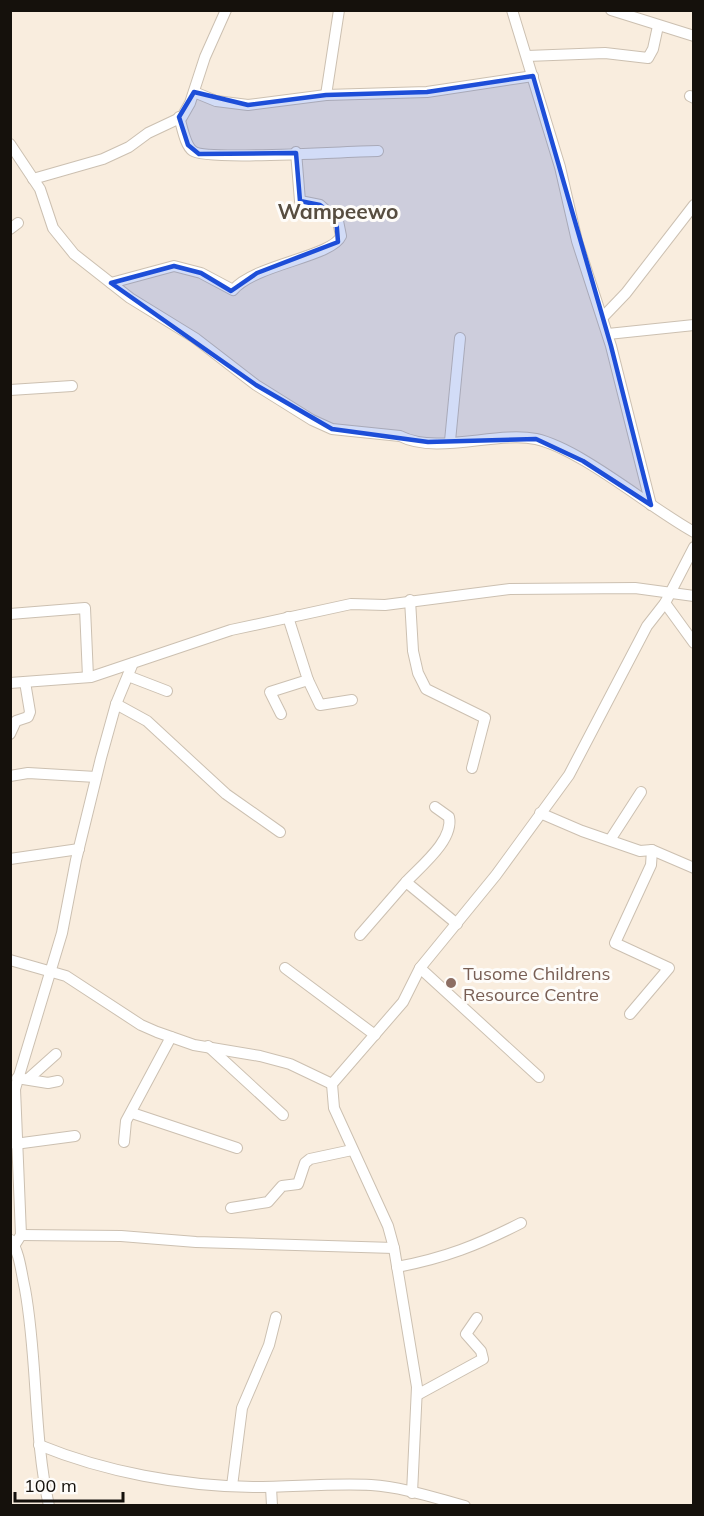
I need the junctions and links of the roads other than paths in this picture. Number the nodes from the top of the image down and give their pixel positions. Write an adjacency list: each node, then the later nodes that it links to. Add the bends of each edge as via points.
1 (226, 10): 9 (street)
2 (339, 10): 10 (street)
3 (512, 10): 7 (street)
4 (611, 10): 5 (street)
5 (658, 26): 6 (street); 7 (street, via 648,58 605,53)
6 (693, 36)
7 (527, 56): 8 (street)
8 (533, 76): 10 (street, via 427,92); 18 (street, via 577,241)
9 (194, 92): 10 (street, via 224,103 248,105); 11 (street, via 187,111)
10 (326, 94)
11 (179, 117): 14 (street, via 188,146 199,154 251,156); 15 (street, via 103,159)
12 (10, 144): 15 (street)
13 (378, 151): 14 (street)
14 (296, 152): 17 (street, via 300,201 320,205 338,221 340,236 333,246 257,273 233,290 201,273 174,266)
15 (33, 179): 17 (street, via 53,228 74,254)
16 (693, 205): 18 (street)
17 (111, 283): 24 (street, via 312,420 343,431 428,442)
18 (603, 317): 20 (street)
19 (693, 325): 20 (street)
20 (608, 334): 25 (street)
21 (460, 338): 24 (street)
22 (72, 386): 23 (street)
23 (10, 390)
24 (450, 441): 25 (street, via 542,441 583,461)
25 (651, 505): 26 (street)
26 (693, 532)
27 (693, 547): 28 (street)
28 (669, 591): 29 (street); 30 (street, via 510,589 450,599); 31 (street)
29 (693, 596)
30 (410, 600): 33 (street, via 385,605 351,604); 46 (street, via 413,651 426,689 485,718)
31 (665, 603): 34 (street); 51 (street, via 647,626 569,775)
32 (10, 614): 37 (street, via 85,608)
33 (288, 618): 35 (street, via 231,630); 38 (street)
34 (693, 644)
35 (133, 663): 36 (street); 37 (street)
36 (128, 676): 41 (street); 43 (street)
37 (88, 677): 39 (street)
38 (308, 680): 42 (street, via 320,705); 44 (street, via 270,692)
39 (25, 682): 40 (street); 45 (street, via 30,712 28,717 16,721)
40 (10, 683)
41 (167, 691)
42 (352, 700)
43 (116, 704): 48 (street); 52 (street, via 147,721 226,794)
44 (281, 714)
45 (10, 734)
46 (472, 768)
47 (10, 776): 48 (street, via 28,773)
48 (96, 777): 54 (street)
49 (641, 792): 53 (street)
50 (435, 807): 58 (street, via 448,817 450,828)
51 (540, 813): 53 (street); 59 (street)
52 (280, 832)
53 (610, 840): 55 (street, via 640,851)
54 (79, 849): 56 (street); 64 (street)
55 (652, 850): 57 (street); 65 (street, via 651,865 615,943 669,968)
56 (10, 859)
57 (693, 868)
58 (406, 882): 59 (street); 60 (street)
59 (457, 924): 63 (street)
60 (360, 935)
61 (10, 960): 64 (street)
62 (285, 968): 66 (street)
63 (420, 968): 66 (street, via 403,1002); 70 (street)
64 (52, 970): 67 (street, via 141,1025); 72 (street)
65 (630, 1014)
66 (375, 1035): 73 (street)
67 (171, 1037): 68 (street); 74 (street)
68 (208, 1046): 73 (street, via 290,1064); 75 (street)
69 (56, 1054): 72 (street)
70 (539, 1077)
71 (58, 1081): 72 (street)
72 (17, 1084): 78 (street)
73 (332, 1084): 80 (street, via 334,1108)
74 (132, 1113): 77 (street, via 126,1121); 79 (street)
75 (283, 1115)
76 (75, 1136): 78 (street)
77 (124, 1142)
78 (15, 1144): 83 (street)
79 (237, 1148)
80 (352, 1150): 81 (street, via 310,1159 298,1184 282,1186 268,1202); 85 (street, via 388,1226)
81 (231, 1208)
82 (521, 1223): 86 (street, via 471,1248)
83 (21, 1235): 84 (street); 85 (street)
84 (12, 1243): 90 (street, via 32,1326)
85 (394, 1248): 86 (street)
86 (397, 1267): 89 (street)
87 (276, 1317): 91 (street, via 269,1345 242,1408)
88 (477, 1318): 89 (street, via 466,1334 483,1359)
89 (417, 1395): 93 (street)
90 (39, 1445): 91 (street, via 149,1477); 94 (street)
91 (232, 1486): 92 (street)
92 (271, 1487): 93 (street, via 371,1485); 95 (street)
93 (412, 1493): 96 (street)
94 (49, 1506)
95 (272, 1506)
96 (465, 1506)

